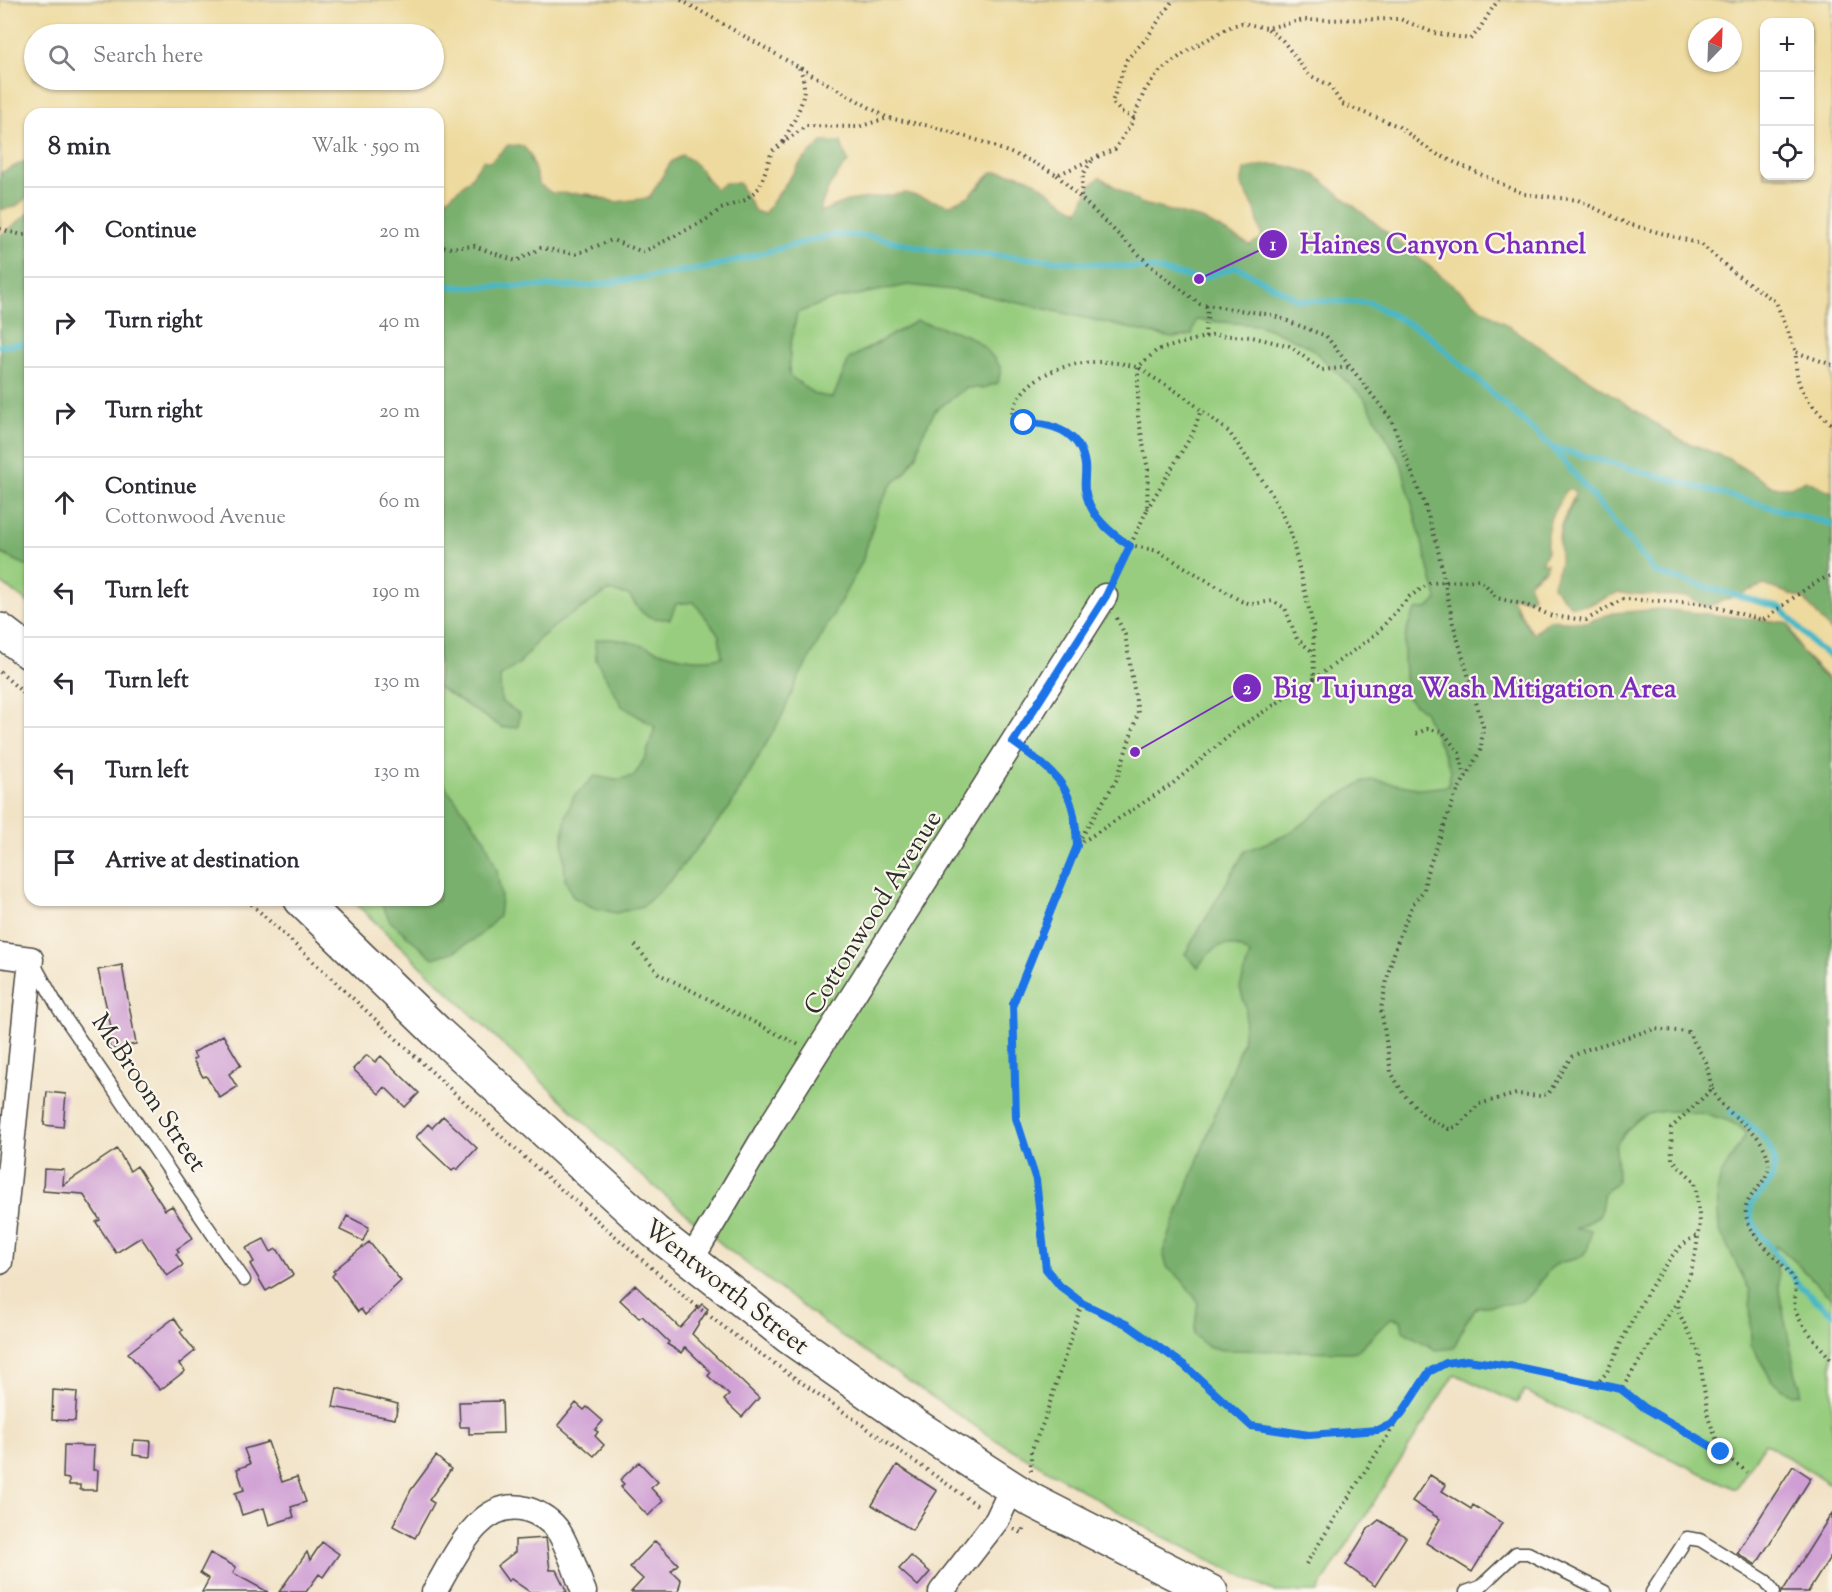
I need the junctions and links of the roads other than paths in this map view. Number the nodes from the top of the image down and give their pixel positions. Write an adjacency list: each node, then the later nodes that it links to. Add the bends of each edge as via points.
1 (1106, 596): 7 (street, Cottonwood Avenue, via 815,1054)
2 (0, 630): 3 (main road)
3 (24, 648)
4 (307, 906): 7 (main road, Wentworth Street, via 439,1034 655,1232)
5 (0, 955): 6 (street)
6 (31, 958): 8 (street); 9 (lane, McBroom Street, via 59,1009)
7 (691, 1260): 10 (main road, Wentworth Street, via 789,1337)
8 (0, 1262)
9 (244, 1280)
10 (1022, 1494): 13 (street); 14 (main road, Wentworth Street)
11 (434, 1592): 12 (street, via 478,1523 505,1508 521,1508 543,1516 559,1533)
12 (584, 1592)
13 (941, 1592)
14 (1211, 1592)
15 (1466, 1592): 16 (lane, via 1480,1587 1516,1553 1528,1553)
16 (1605, 1592)
17 (1652, 1592): 18 (lane, via 1687,1539 1700,1540 1766,1581)
18 (1774, 1592)

